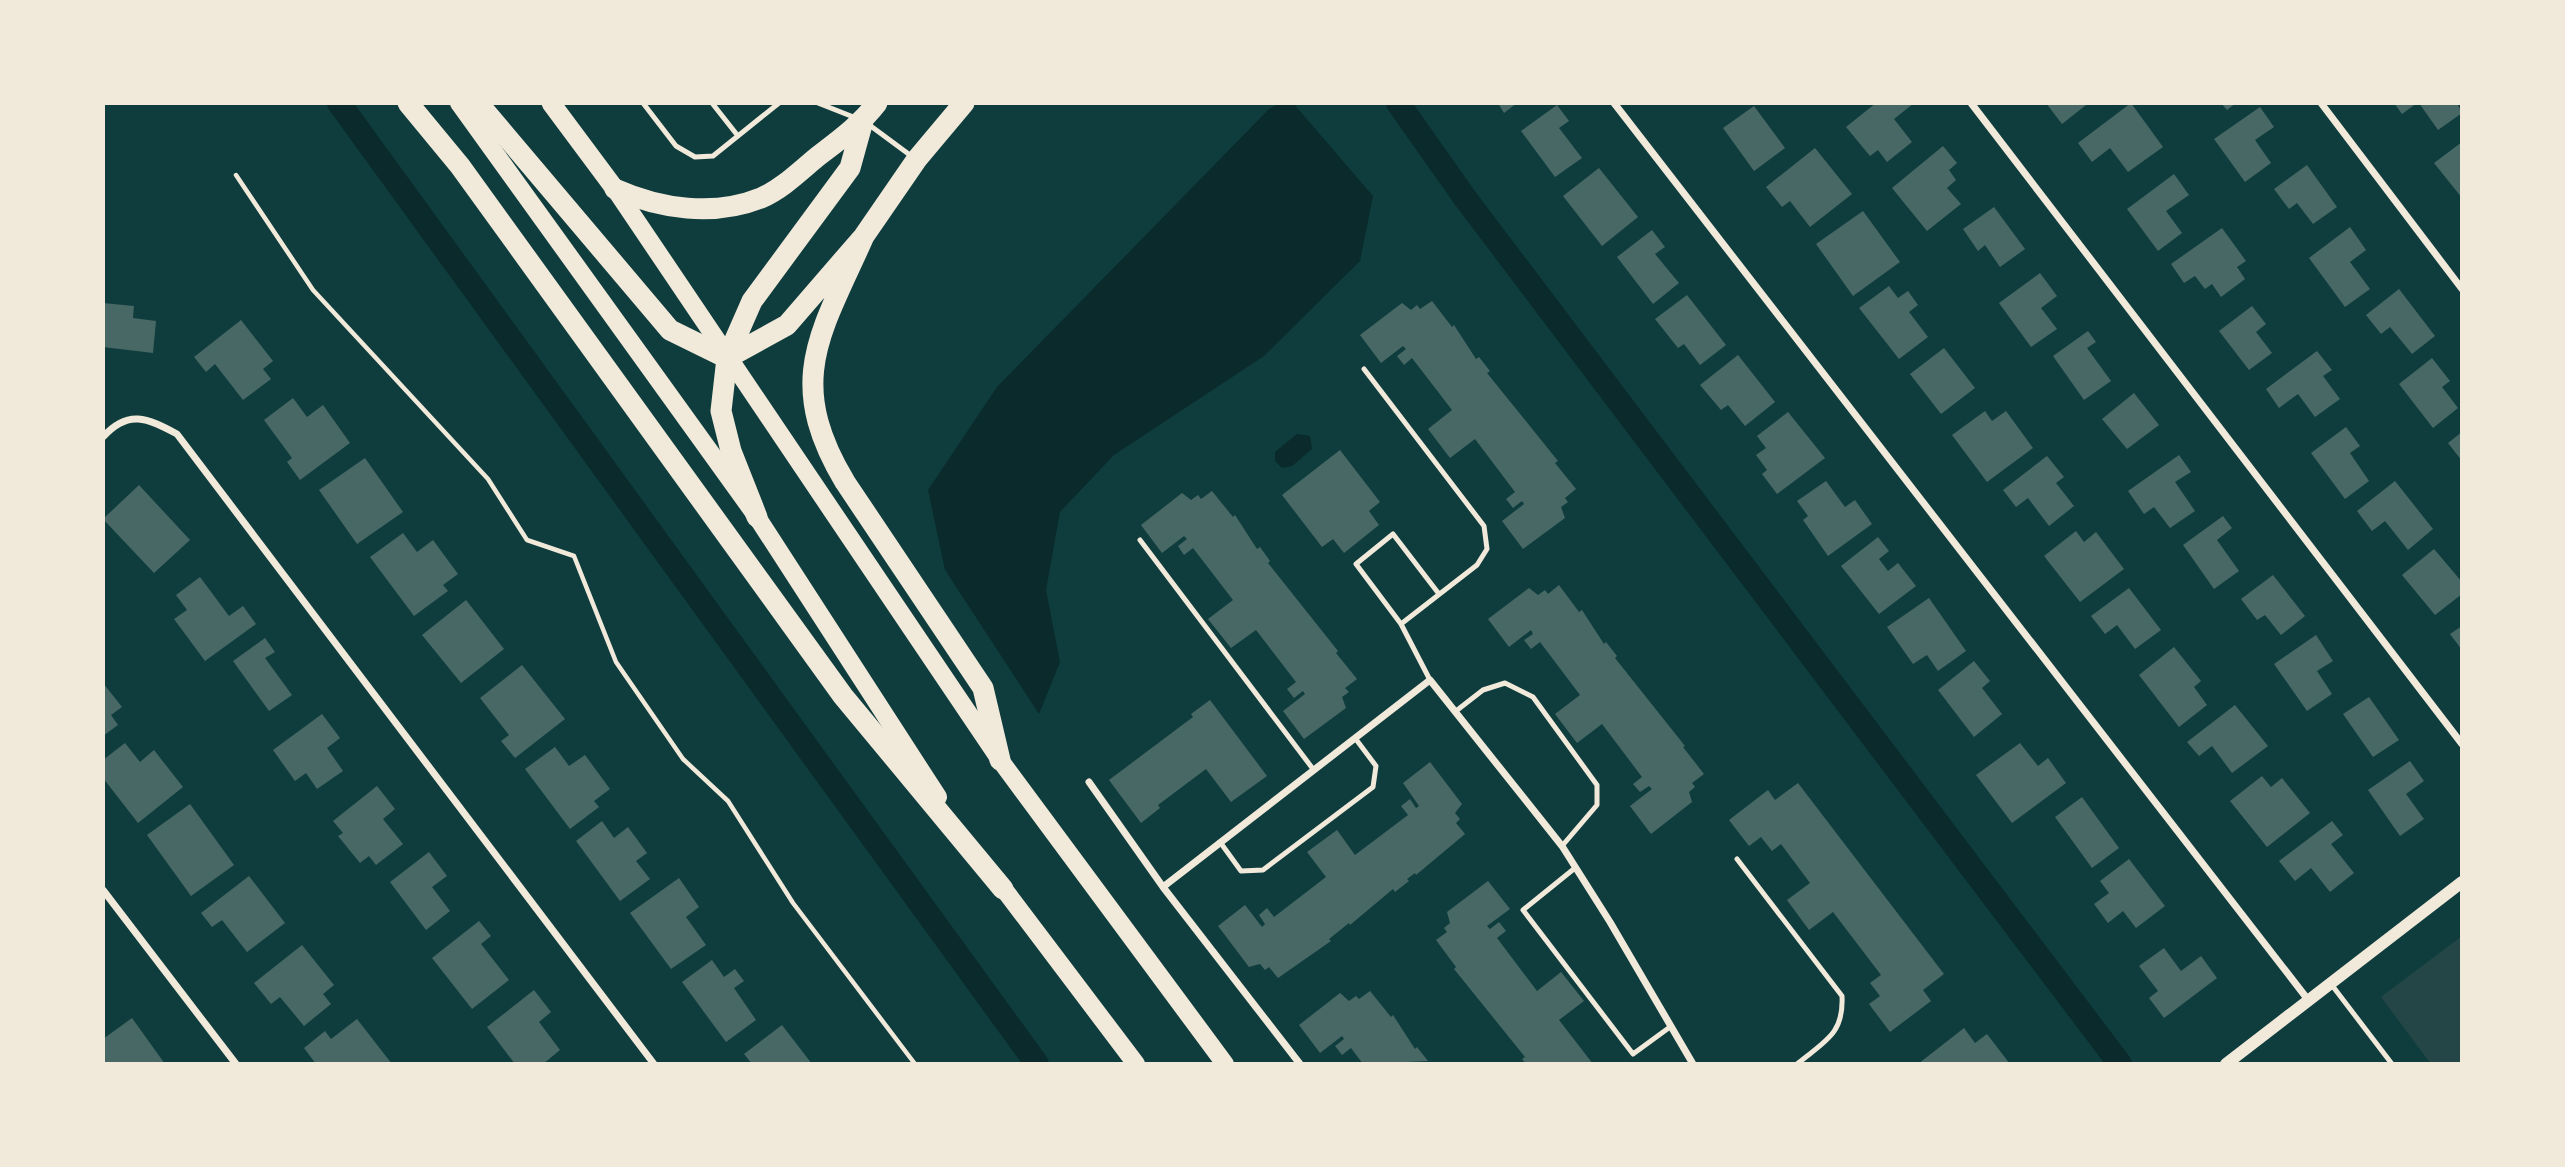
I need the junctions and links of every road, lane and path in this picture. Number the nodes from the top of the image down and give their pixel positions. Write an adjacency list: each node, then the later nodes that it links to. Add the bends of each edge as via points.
1 (408, 103): 41 (highway, via 460,166 843,696)
2 (459, 103): 24 (main road)
3 (478, 103): 21 (highway, via 670,330)
4 (551, 103): 18 (highway)
5 (643, 103): 15 (lane, via 676,146 695,156 713,156)
6 (712, 103): 15 (lane)
7 (779, 103): 15 (lane)
8 (818, 103): 14 (lane)
9 (877, 103): 14 (highway)
10 (964, 103): 16 (highway)
11 (1614, 103): 44 (street)
12 (1970, 103): 31 (street)
13 (2321, 103): 20 (street)
14 (863, 121): 16 (lane); 18 (highway, via 762,198 693,209 643,202); 21 (highway, via 850,168 752,301)
15 (738, 136)
16 (916, 159): 19 (highway)
17 (236, 175): 48 (path, via 313,290 488,479 527,540 574,556 616,662 683,759 728,801 793,903)
18 (615, 189): 21 (main road)
19 (864, 236): 21 (highway, via 787,325); 32 (highway, via 820,335 812,377 815,419 826,451 845,482 983,688)
20 (2462, 289)
21 (727, 358): 24 (highway, via 721,411 730,451); 32 (main road)
22 (1364, 369): 26 (lane, via 1484,526 1487,549 1477,565)
23 (103, 437): 47 (street, via 116,422 147,418 177,434)
24 (757, 517): 41 (main road, via 908,754)
25 (1140, 540): 33 (lane)
26 (1439, 594): 27 (lane); 27 (lane, via 1394,534 1384,541 1356,564)
27 (1401, 624): 28 (lane)
28 (1430, 680): 29 (street); 30 (street)
29 (1456, 710): 36 (street); 36 (lane, via 1483,690 1505,683 1533,697 1597,785 1597,805)
30 (1355, 737): 33 (street); 35 (lane, via 1376,766 1373,788 1263,870 1241,871)
31 (2462, 744)
32 (1000, 760): 50 (main road)
33 (1313, 769): 35 (street)
34 (1089, 782): 40 (street)
35 (1220, 842): 40 (street)
36 (1562, 846): 38 (street)
37 (1737, 859): 53 (lane, via 1842,996 1843,1017 1832,1036)
38 (1576, 868): 45 (street); 45 (lane, via 1523,910 1633,1054)
39 (2462, 882): 43 (street)
40 (1163, 887): 51 (street)
41 (1003, 889): 49 (main road)
42 (103, 890): 46 (street)
43 (2331, 984): 44 (street); 55 (lane)
44 (2309, 1001): 54 (street)
45 (1670, 1027): 52 (street)
46 (236, 1064)
47 (654, 1064)
48 (915, 1064)
49 (1136, 1064)
50 (1225, 1064)
51 (1300, 1064)
52 (1693, 1064)
53 (1797, 1064)
54 (2226, 1064)
55 (2392, 1064)

